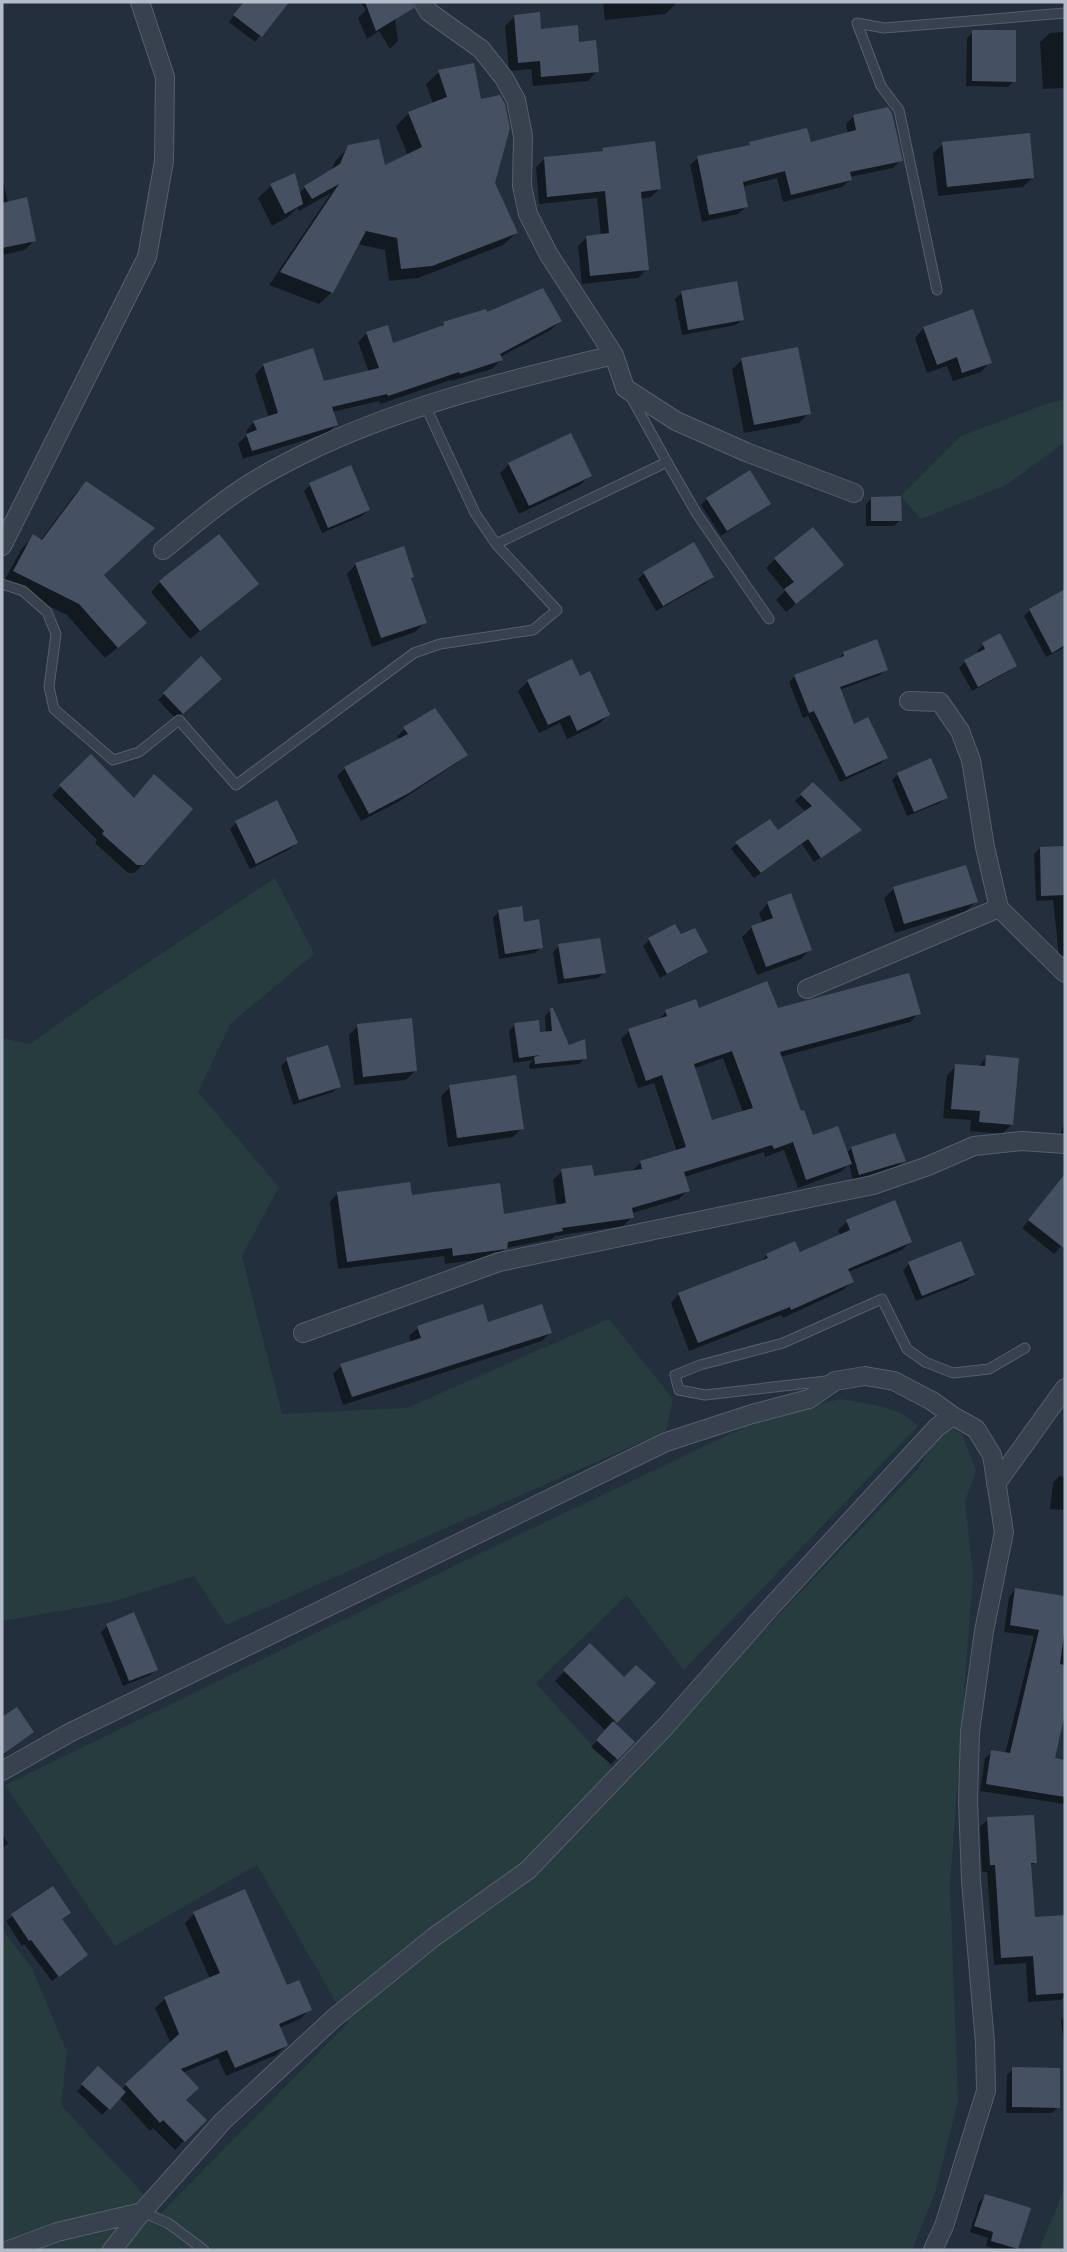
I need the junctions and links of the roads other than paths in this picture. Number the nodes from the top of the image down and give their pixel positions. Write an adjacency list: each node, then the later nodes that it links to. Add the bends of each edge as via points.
1 (140, 2): 11 (street, via 165,77 164,161 147,257)
2 (422, 2): 5 (street, via 481,49 516,100 528,214)
3 (1065, 13): 4 (lane, via 884,28 858,23 881,86 899,110)
4 (937, 290)
5 (614, 355): 6 (street); 7 (street)
6 (625, 388): 8 (lane); 9 (street, via 676,421)
7 (425, 405): 10 (lane, via 475,513); 12 (street, via 293,459 243,487)
8 (667, 462): 10 (lane); 14 (lane)
9 (854, 493)
10 (496, 544): 13 (lane, via 557,610 533,630 440,644 414,653 236,785 179,720 139,752 113,760 54,709 49,687 56,634 47,612 23,591)
11 (2, 546)
12 (163, 550)
13 (2, 584)
14 (769, 619)
15 (909, 701): 16 (street, via 940,702 960,732 971,760)
16 (999, 908): 17 (street); 18 (street)
17 (1065, 973)
18 (807, 989)
19 (1065, 1144): 20 (street, via 1022,1141 974,1146 873,1185 499,1262)
20 (303, 1333)
21 (1025, 1348): 22 (lane, via 989,1369 953,1373 907,1349 882,1299 783,1343 675,1374 679,1390 705,1395)
22 (835, 1381): 24 (street, via 865,1376 894,1381); 26 (street, via 809,1399 666,1442 71,1732)
23 (1065, 1388): 25 (street)
24 (953, 1416): 25 (street, via 976,1429 992,1455); 27 (street, via 937,1427 665,1727 528,1870 434,1937 334,2018 223,2121)
25 (996, 1484): 31 (street, via 1004,1532 970,1732 969,1787 986,2091)
26 (2, 1771)
27 (142, 2212): 28 (street, via 57,2232); 29 (street); 30 (lane, via 168,2223)
28 (9, 2250)
29 (112, 2250)
30 (204, 2250)
31 (933, 2250)

